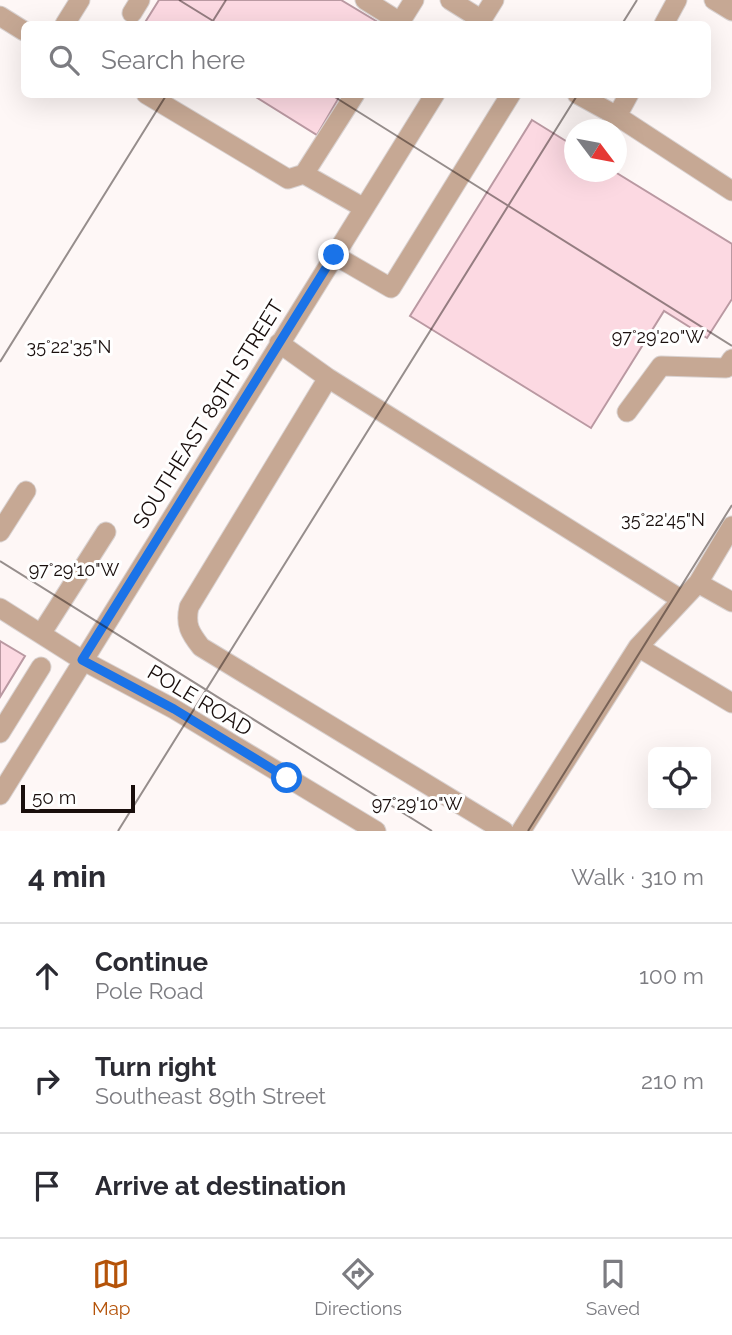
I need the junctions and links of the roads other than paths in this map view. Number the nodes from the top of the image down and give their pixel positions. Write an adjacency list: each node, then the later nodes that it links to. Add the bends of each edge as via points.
1 (80, 0): 10 (street)
2 (365, 0): 11 (street)
3 (414, 0): 12 (street)
4 (450, 0): 13 (street)
5 (494, 0): 14 (street)
6 (677, 0): 15 (street)
7 (714, 0): 8 (street)
8 (732, 12)
9 (0, 16): 16 (street)
10 (67, 21)
11 (396, 21)
12 (400, 21)
13 (480, 21)
14 (482, 21)
15 (666, 21)
16 (21, 29)
17 (153, 98): 24 (street, via 289,179)
18 (352, 98): 24 (street)
19 (433, 98): 26 (street, SOUTHEAST 89TH STREET)
20 (508, 98): 27 (street, via 391,288)
21 (584, 98): 23 (street)
22 (627, 98): 23 (street)
23 (617, 117): 25 (street)
24 (304, 174): 26 (street)
25 (732, 191)
26 (364, 208): 27 (street, SOUTHEAST 89TH STREET)
27 (334, 255): 28 (street, SOUTHEAST 89TH STREET)
28 (279, 343): 30 (street); 42 (street, SOUTHEAST 89TH STREET)
29 (732, 359): 31 (street, via 726,368 661,366)
30 (328, 378): 37 (street); 50 (street, via 189,607 186,621 191,634 201,647)
31 (627, 412)
32 (26, 491): 33 (street)
33 (0, 532)
34 (106, 532): 40 (street)
35 (729, 539): 36 (street)
36 (698, 583): 37 (street); 38 (street)
37 (682, 600): 41 (street)
38 (732, 602)
39 (0, 608): 40 (street, POLE ROAD)
40 (41, 634): 42 (street, POLE ROAD)
41 (638, 647): 44 (street); 51 (street)
42 (82, 660): 46 (street, SOUTHEAST 89TH STREET); 49 (street, POLE ROAD, via 174,709)
43 (41, 667): 45 (street)
44 (732, 703)
45 (14, 709): 46 (street); 47 (street)
46 (41, 727): 48 (street, SOUTHEAST 89TH STREET)
47 (0, 733)
48 (0, 795)
49 (376, 831)
50 (504, 831)
51 (521, 831)

